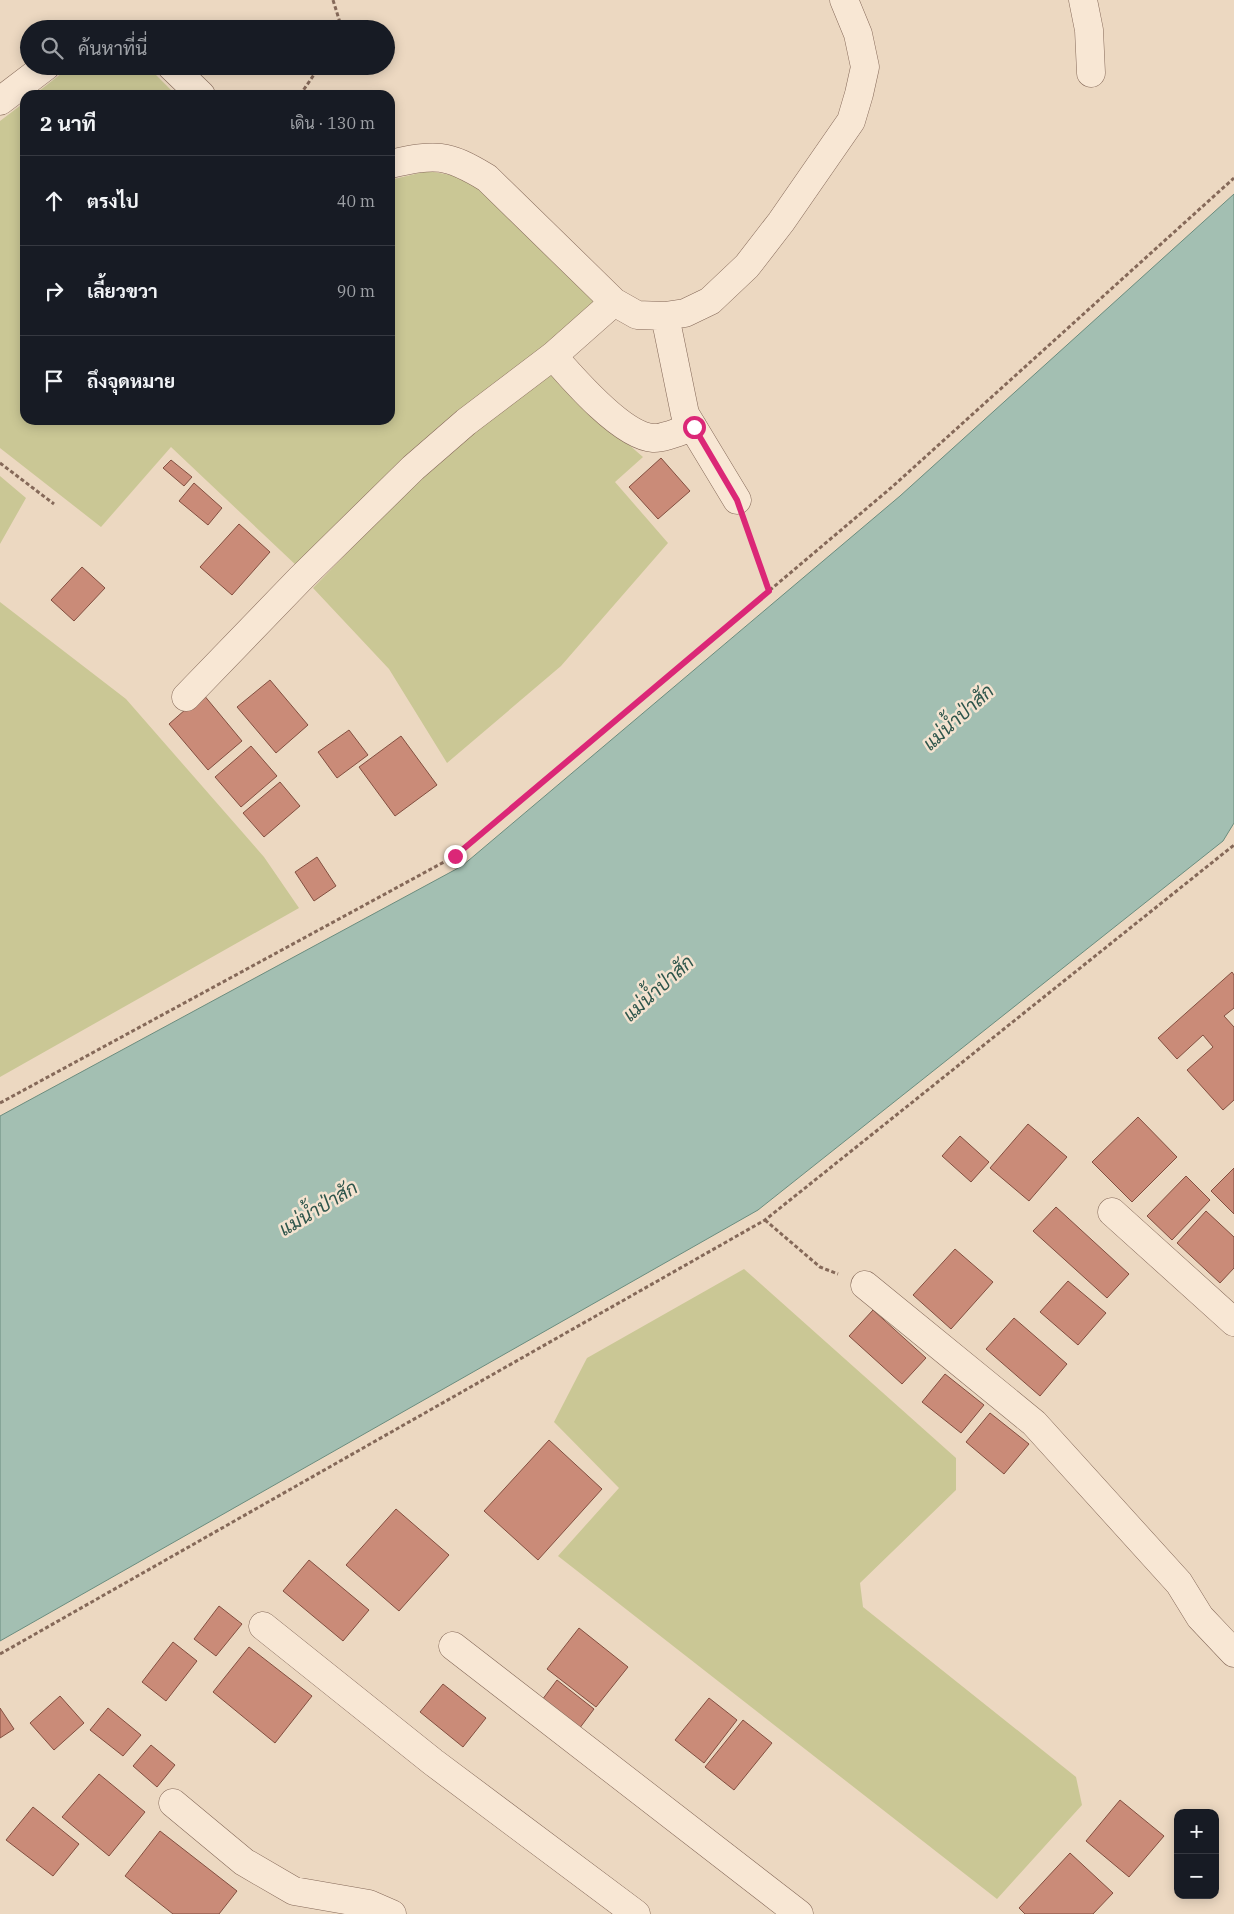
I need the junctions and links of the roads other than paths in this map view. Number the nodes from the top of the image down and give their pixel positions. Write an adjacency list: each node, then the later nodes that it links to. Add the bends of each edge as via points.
1 (844, 0): 10 (street, via 858,34 864,67 851,121 747,266 710,301 685,313)
2 (1083, 0): 3 (street, via 1089,30)
3 (1090, 73)
4 (34, 75): 7 (street)
5 (180, 75): 6 (street)
6 (196, 90)
7 (0, 101)
8 (395, 163): 9 (street, via 442,157 463,163 487,178)
9 (614, 302): 10 (street, via 637,315); 11 (street)
10 (665, 316): 12 (street, via 685,414)
11 (553, 356): 12 (street, via 578,385 638,435 654,438); 14 (street, via 466,422 413,468)
12 (694, 427): 13 (street)
13 (737, 500)
14 (186, 697)
15 (1112, 1212): 17 (street)
16 (865, 1285): 20 (street, via 1034,1423 1179,1583 1200,1617)
17 (1234, 1322)
18 (262, 1626): 23 (street, via 433,1762)
19 (453, 1646): 24 (street)
20 (1234, 1653)
21 (172, 1803): 22 (street, via 244,1862 294,1891 368,1904)
22 (392, 1914)
23 (636, 1914)
24 (799, 1914)

